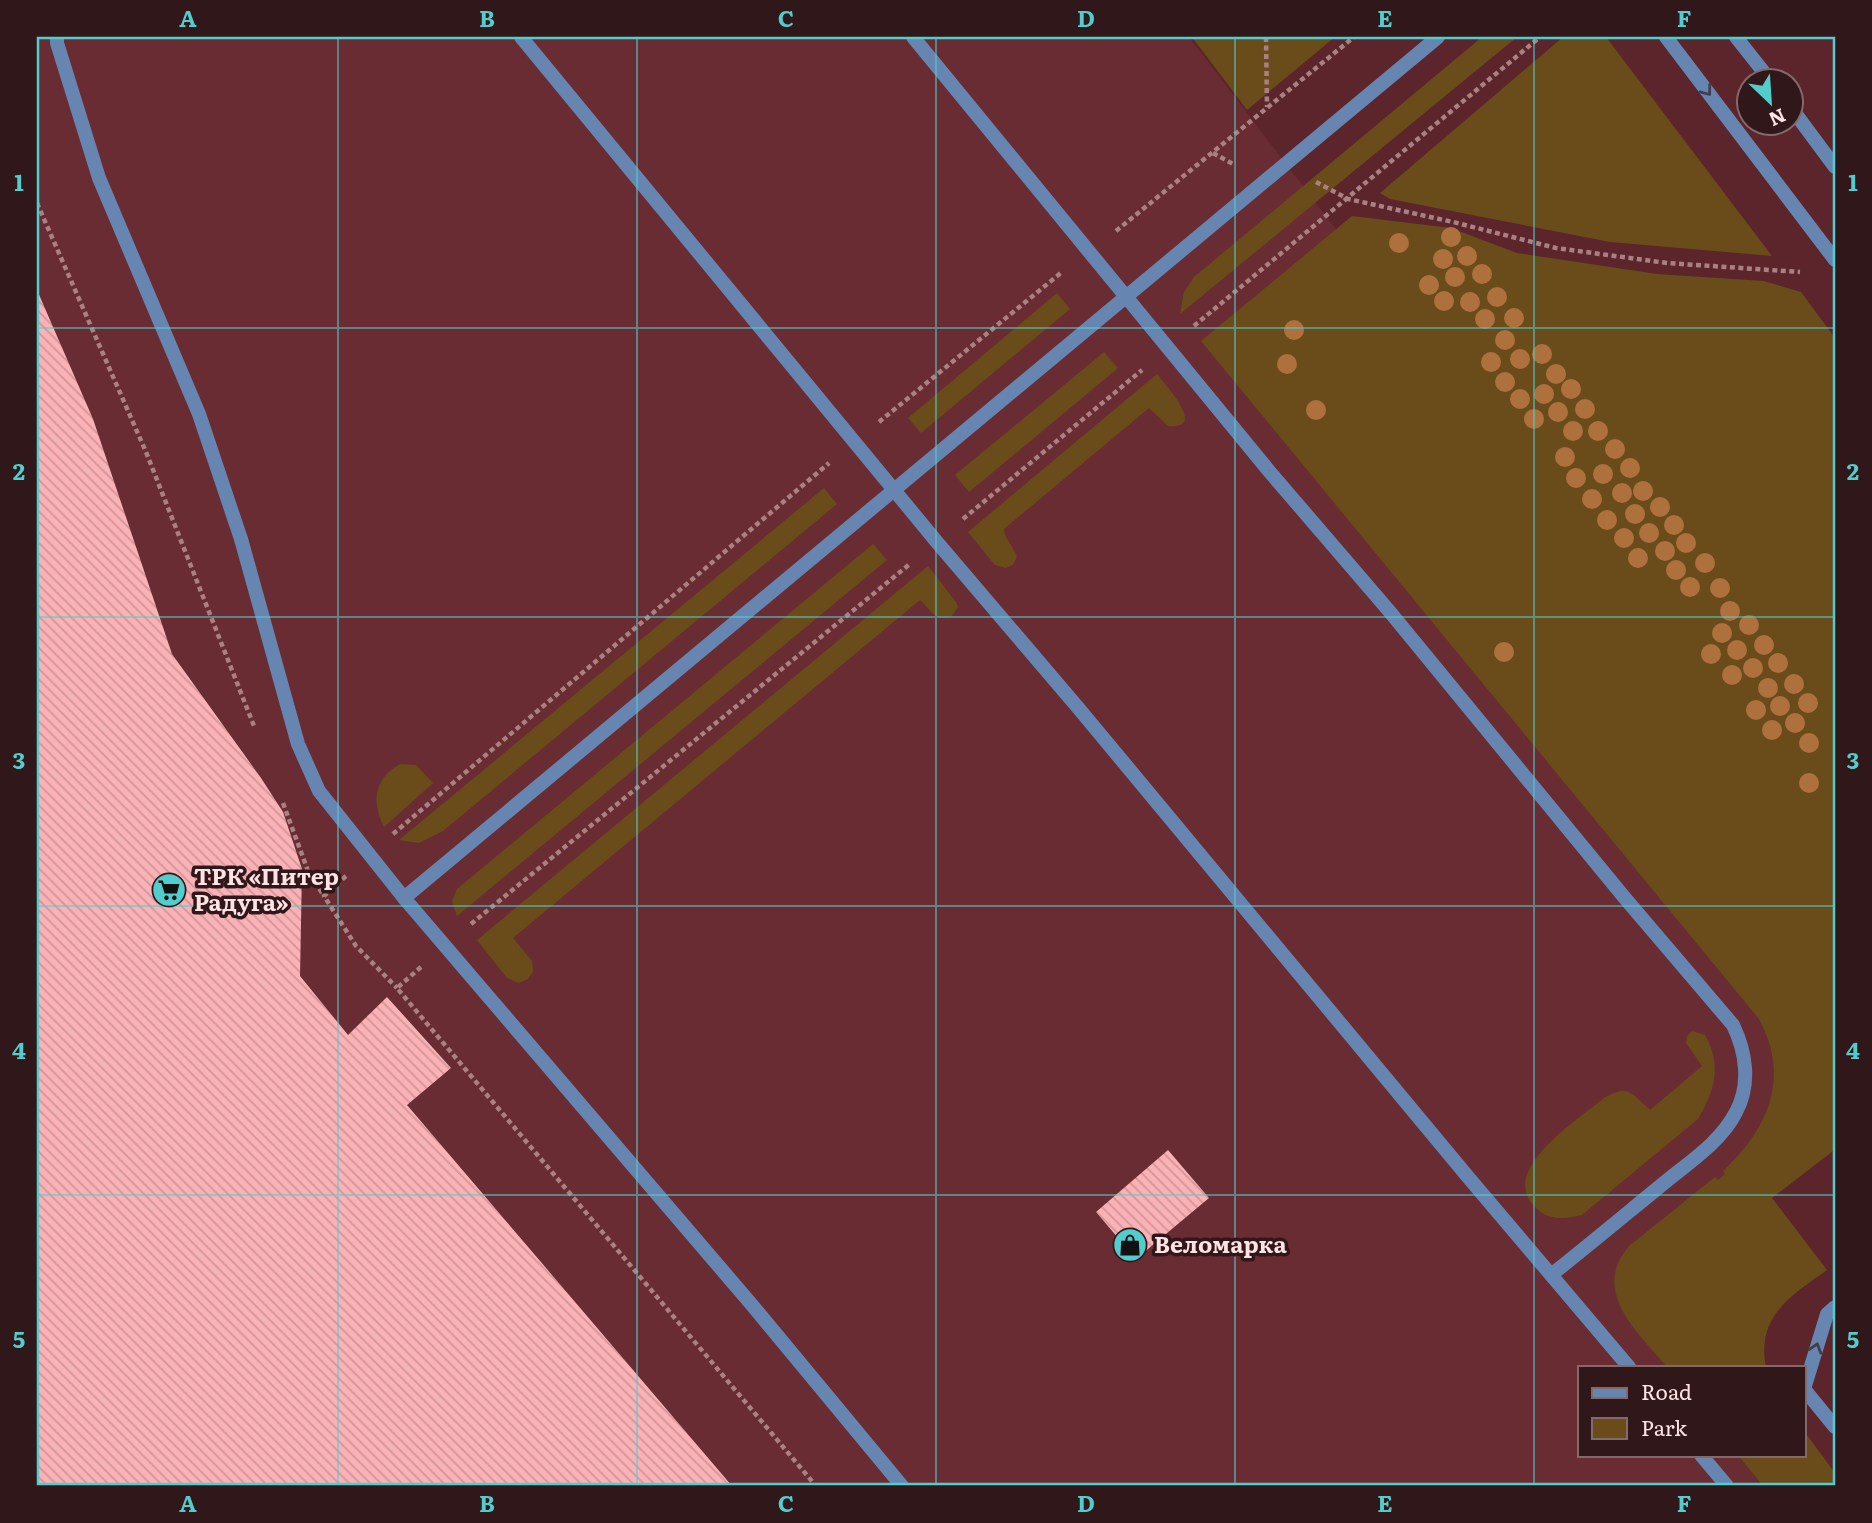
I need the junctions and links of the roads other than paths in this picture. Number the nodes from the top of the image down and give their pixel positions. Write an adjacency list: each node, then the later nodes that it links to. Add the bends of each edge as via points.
1 (57, 37): 13 (street, via 99,178 199,414 241,539 298,744 318,791)
2 (521, 37): 12 (street)
3 (913, 37): 11 (street)
4 (1438, 37): 11 (street)
5 (1666, 37): 10 (street, one-way to 10)
6 (1737, 37): 7 (street)
7 (1759, 66)
8 (1806, 129): 9 (street)
9 (1835, 167)
10 (1835, 260)
11 (1127, 297): 12 (street); 14 (street, via 1733,1025 1743,1046 1743,1095 1736,1114 1711,1144)
12 (895, 489): 13 (street); 14 (street)
13 (404, 898): 21 (street)
14 (1551, 1275): 16 (street)
15 (1835, 1307): 17 (street, one-way to 15, via 1827,1314)
16 (1628, 1366)
17 (1806, 1382)
18 (1806, 1391): 19 (street, one-way to 18)
19 (1835, 1427)
20 (1702, 1456): 22 (street)
21 (902, 1486)
22 (1727, 1486)

